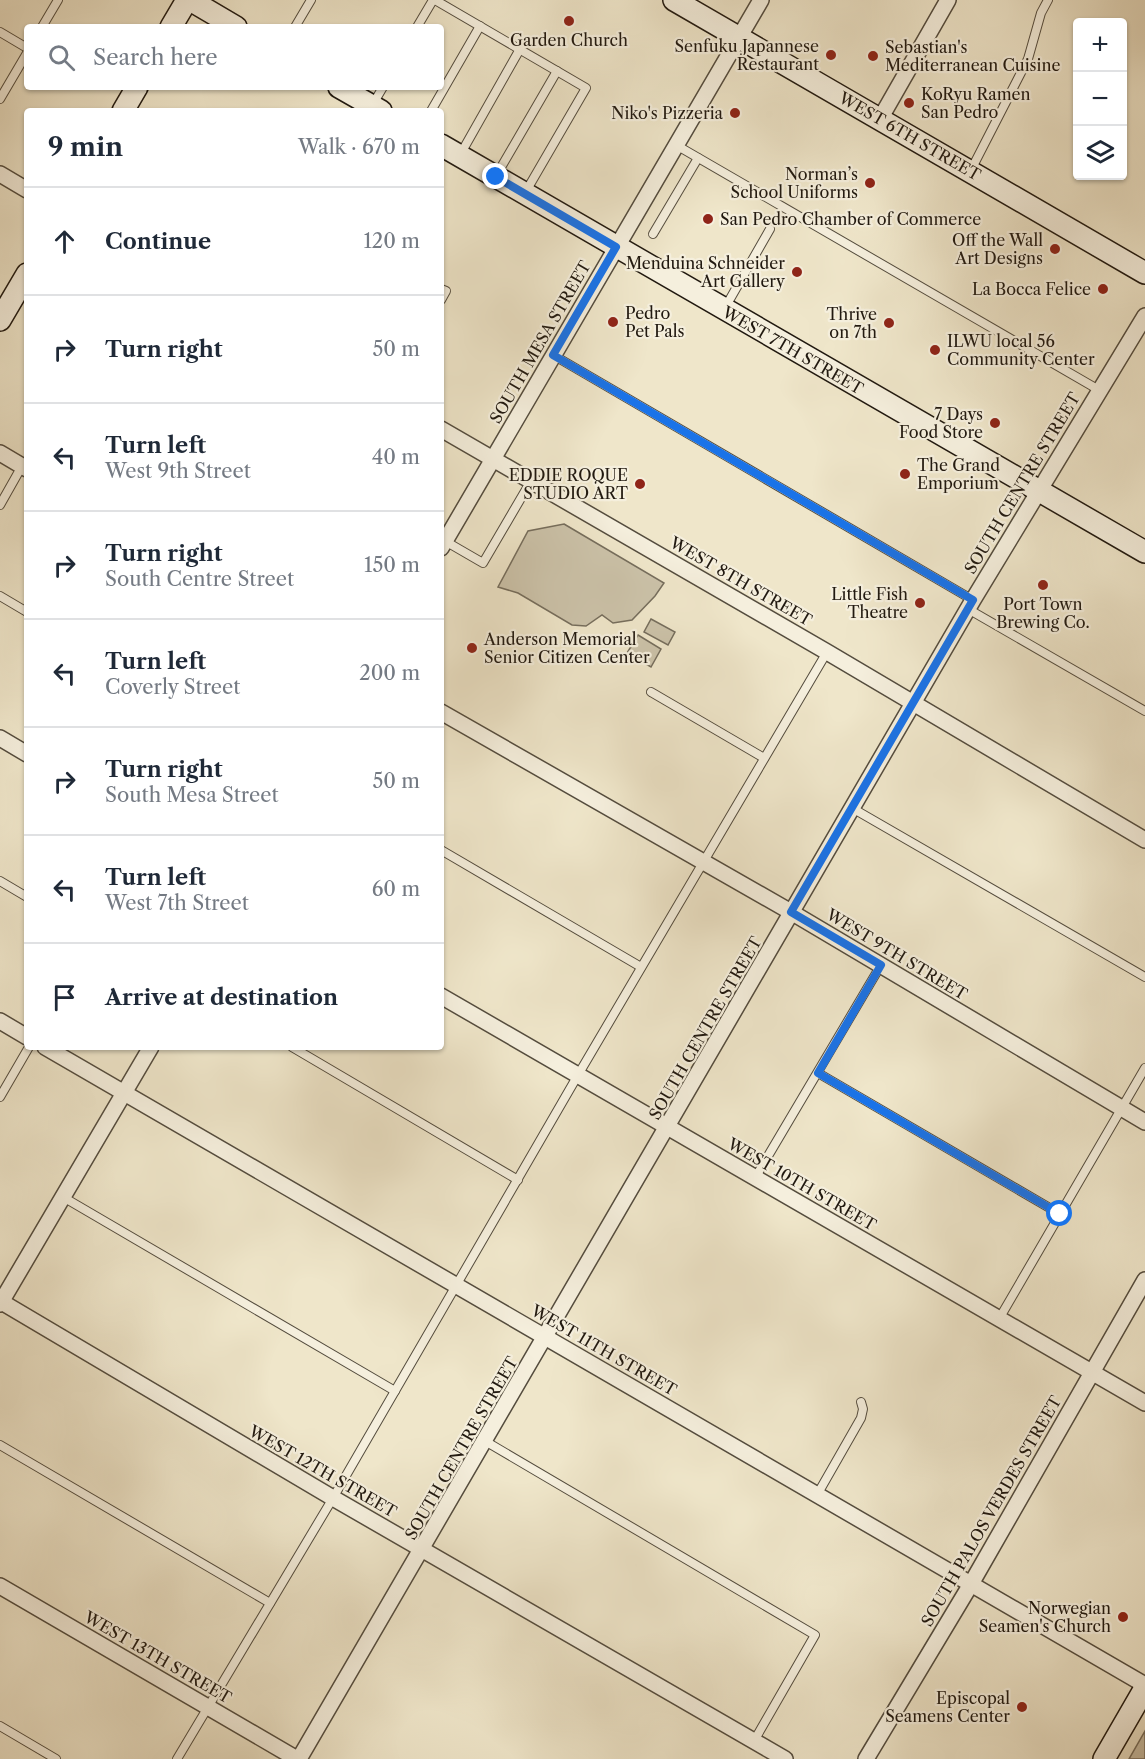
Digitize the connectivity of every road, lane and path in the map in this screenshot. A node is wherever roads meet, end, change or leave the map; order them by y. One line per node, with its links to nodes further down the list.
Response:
1 (58, 0): 9 (lane)
2 (189, 0): 10 (main road); 11 (main road)
3 (311, 0): 12 (lane)
4 (434, 0): 13 (lane); 14 (lane)
5 (674, 0): 16 (main road, WEST 6TH STREET)
6 (761, 0): 16 (street, SOUTH MESA STREET)
7 (948, 0): 30 (street)
8 (1048, 0): 35 (lane)
9 (44, 24)
10 (173, 24)
11 (231, 24)
12 (298, 24)
13 (419, 24)
14 (480, 26): 18 (lane); 21 (lane)
15 (0, 32): 17 (lane)
16 (739, 38): 30 (main road, WEST 6TH STREET); 31 (street, SOUTH MESA STREET)
17 (24, 48)
18 (520, 49): 20 (lane); 33 (lane)
19 (24, 55): 26 (lane)
20 (556, 71): 37 (lane); 39 (lane)
21 (444, 87)
22 (136, 90): 27 (main road)
23 (344, 90): 28 (main road)
24 (382, 90): 28 (lane)
25 (442, 90): 29 (lane)
26 (0, 99)
27 (128, 108)
28 (376, 108)
29 (432, 108)
30 (880, 119): 35 (main road, WEST 6TH STREET)
31 (676, 145): 34 (lane); 42 (street, SOUTH MESA STREET)
32 (444, 148): 33 (main road, WEST 7TH STREET)
33 (459, 156): 37 (main road, WEST 7TH STREET)
34 (698, 158): 41 (lane); 49 (lane)
35 (970, 171): 43 (main road, WEST 6TH STREET)
36 (0, 174): 38 (street)
37 (496, 177): 39 (main road, WEST 7TH STREET)
38 (24, 188)
39 (524, 194): 42 (main road, WEST 7TH STREET)
40 (770, 229): 45 (lane)
41 (654, 234)
42 (616, 247): 45 (main road, WEST 7TH STREET); 48 (street, SOUTH MESA STREET)
43 (1145, 273)
44 (24, 279): 47 (main road)
45 (724, 310): 55 (main road, WEST 7TH STREET)
46 (1145, 316): 49 (street, SOUTH CENTRE STREET)
47 (0, 320)
48 (553, 355): 52 (street, SOUTH MESA STREET); 61 (lane)
49 (1099, 390): 55 (street, SOUTH CENTRE STREET)
50 (444, 431): 52 (street, WEST 8TH STREET)
51 (0, 453): 53 (street)
52 (492, 459): 54 (street, WEST 8TH STREET); 57 (street, SOUTH MESA STREET)
53 (24, 468): 56 (lane)
54 (531, 481): 58 (lane); 63 (street, WEST 8TH STREET)
55 (1040, 490): 59 (main road, WEST 7TH STREET); 61 (street, SOUTH CENTRE STREET)
56 (0, 505)
57 (444, 542)
58 (444, 544)
59 (1145, 552)
60 (0, 596): 62 (lane)
61 (971, 604): 65 (street, SOUTH CENTRE STREET); 66 (lane)
62 (24, 610)
63 (827, 652): 65 (street, WEST 8TH STREET); 70 (lane)
64 (651, 692): 70 (lane)
65 (914, 704): 71 (street, SOUTH CENTRE STREET); 72 (street, WEST 8TH STREET)
66 (1145, 711)
67 (444, 714): 74 (street, WEST 9TH STREET)
68 (0, 738): 69 (street)
69 (24, 752)
70 (764, 758): 74 (lane)
71 (852, 808): 77 (street, SOUTH CENTRE STREET); 80 (lane)
72 (1144, 838)
73 (444, 852): 79 (lane)
74 (703, 862): 77 (street, WEST 9TH STREET); 79 (lane)
75 (0, 881): 76 (lane)
76 (24, 895)
77 (791, 912): 78 (street, WEST 9TH STREET); 95 (street, SOUTH CENTRE STREET)
78 (881, 965): 89 (lane); 93 (street, WEST 9TH STREET)
79 (641, 967): 90 (lane)
80 (1145, 977)
81 (444, 998): 90 (street, WEST 10TH STREET)
82 (0, 1021): 83 (street)
83 (24, 1035)
84 (27, 1050): 92 (lane)
85 (50, 1050): 91 (street, WEST 11TH STREET)
86 (149, 1050): 91 (street)
87 (297, 1050): 97 (lane)
88 (1145, 1068): 93 (lane)
89 (818, 1073): 96 (lane); 99 (lane)
90 (578, 1075): 95 (street, WEST 10TH STREET); 97 (lane)
91 (124, 1094): 98 (street); 101 (street, WEST 11TH STREET)
92 (0, 1097)
93 (1122, 1108): 94 (street, WEST 9TH STREET); 99 (lane)
94 (1145, 1122)
95 (668, 1128): 96 (street, WEST 10TH STREET); 104 (street, SOUTH CENTRE STREET)
96 (755, 1178): 103 (street, WEST 10TH STREET)
97 (518, 1180): 101 (lane)
98 (63, 1197): 102 (street); 106 (lane)
99 (1060, 1214): 103 (lane)
100 (1145, 1280): 105 (street, SOUTH PALOS VERDES STREET)
101 (456, 1286): 104 (street, WEST 11TH STREET); 106 (lane)
102 (1, 1302): 112 (street, WEST 12TH STREET)
103 (999, 1319): 105 (street, WEST 10TH STREET)
104 (546, 1337): 109 (street, SOUTH CENTRE STREET); 111 (street, WEST 11TH STREET)
105 (1091, 1372): 108 (street, WEST 10TH STREET); 114 (street, SOUTH PALOS VERDES STREET)
106 (395, 1391): 112 (lane)
107 (861, 1402): 111 (lane)
108 (1145, 1403)
109 (485, 1441): 113 (street, SOUTH CENTRE STREET); 120 (lane)
110 (0, 1444): 116 (lane)
111 (817, 1495): 114 (street, WEST 11TH STREET)
112 (333, 1498): 113 (street, WEST 12TH STREET); 116 (lane)
113 (422, 1549): 120 (street, WEST 12TH STREET); 123 (street, SOUTH CENTRE STREET)
114 (971, 1584): 117 (street, WEST 11TH STREET); 125 (street, SOUTH PALOS VERDES STREET)
115 (0, 1586): 118 (street, WEST 13TH STREET)
116 (270, 1603): 118 (lane)
117 (1145, 1686): 126 (main road)
118 (208, 1707): 122 (lane); 123 (street, WEST 13TH STREET)
119 (0, 1726): 121 (lane)
120 (754, 1741): 124 (street, WEST 12TH STREET)
121 (56, 1759)
122 (177, 1759)
123 (298, 1759)
124 (785, 1759)
125 (866, 1759)
126 (1104, 1759)

